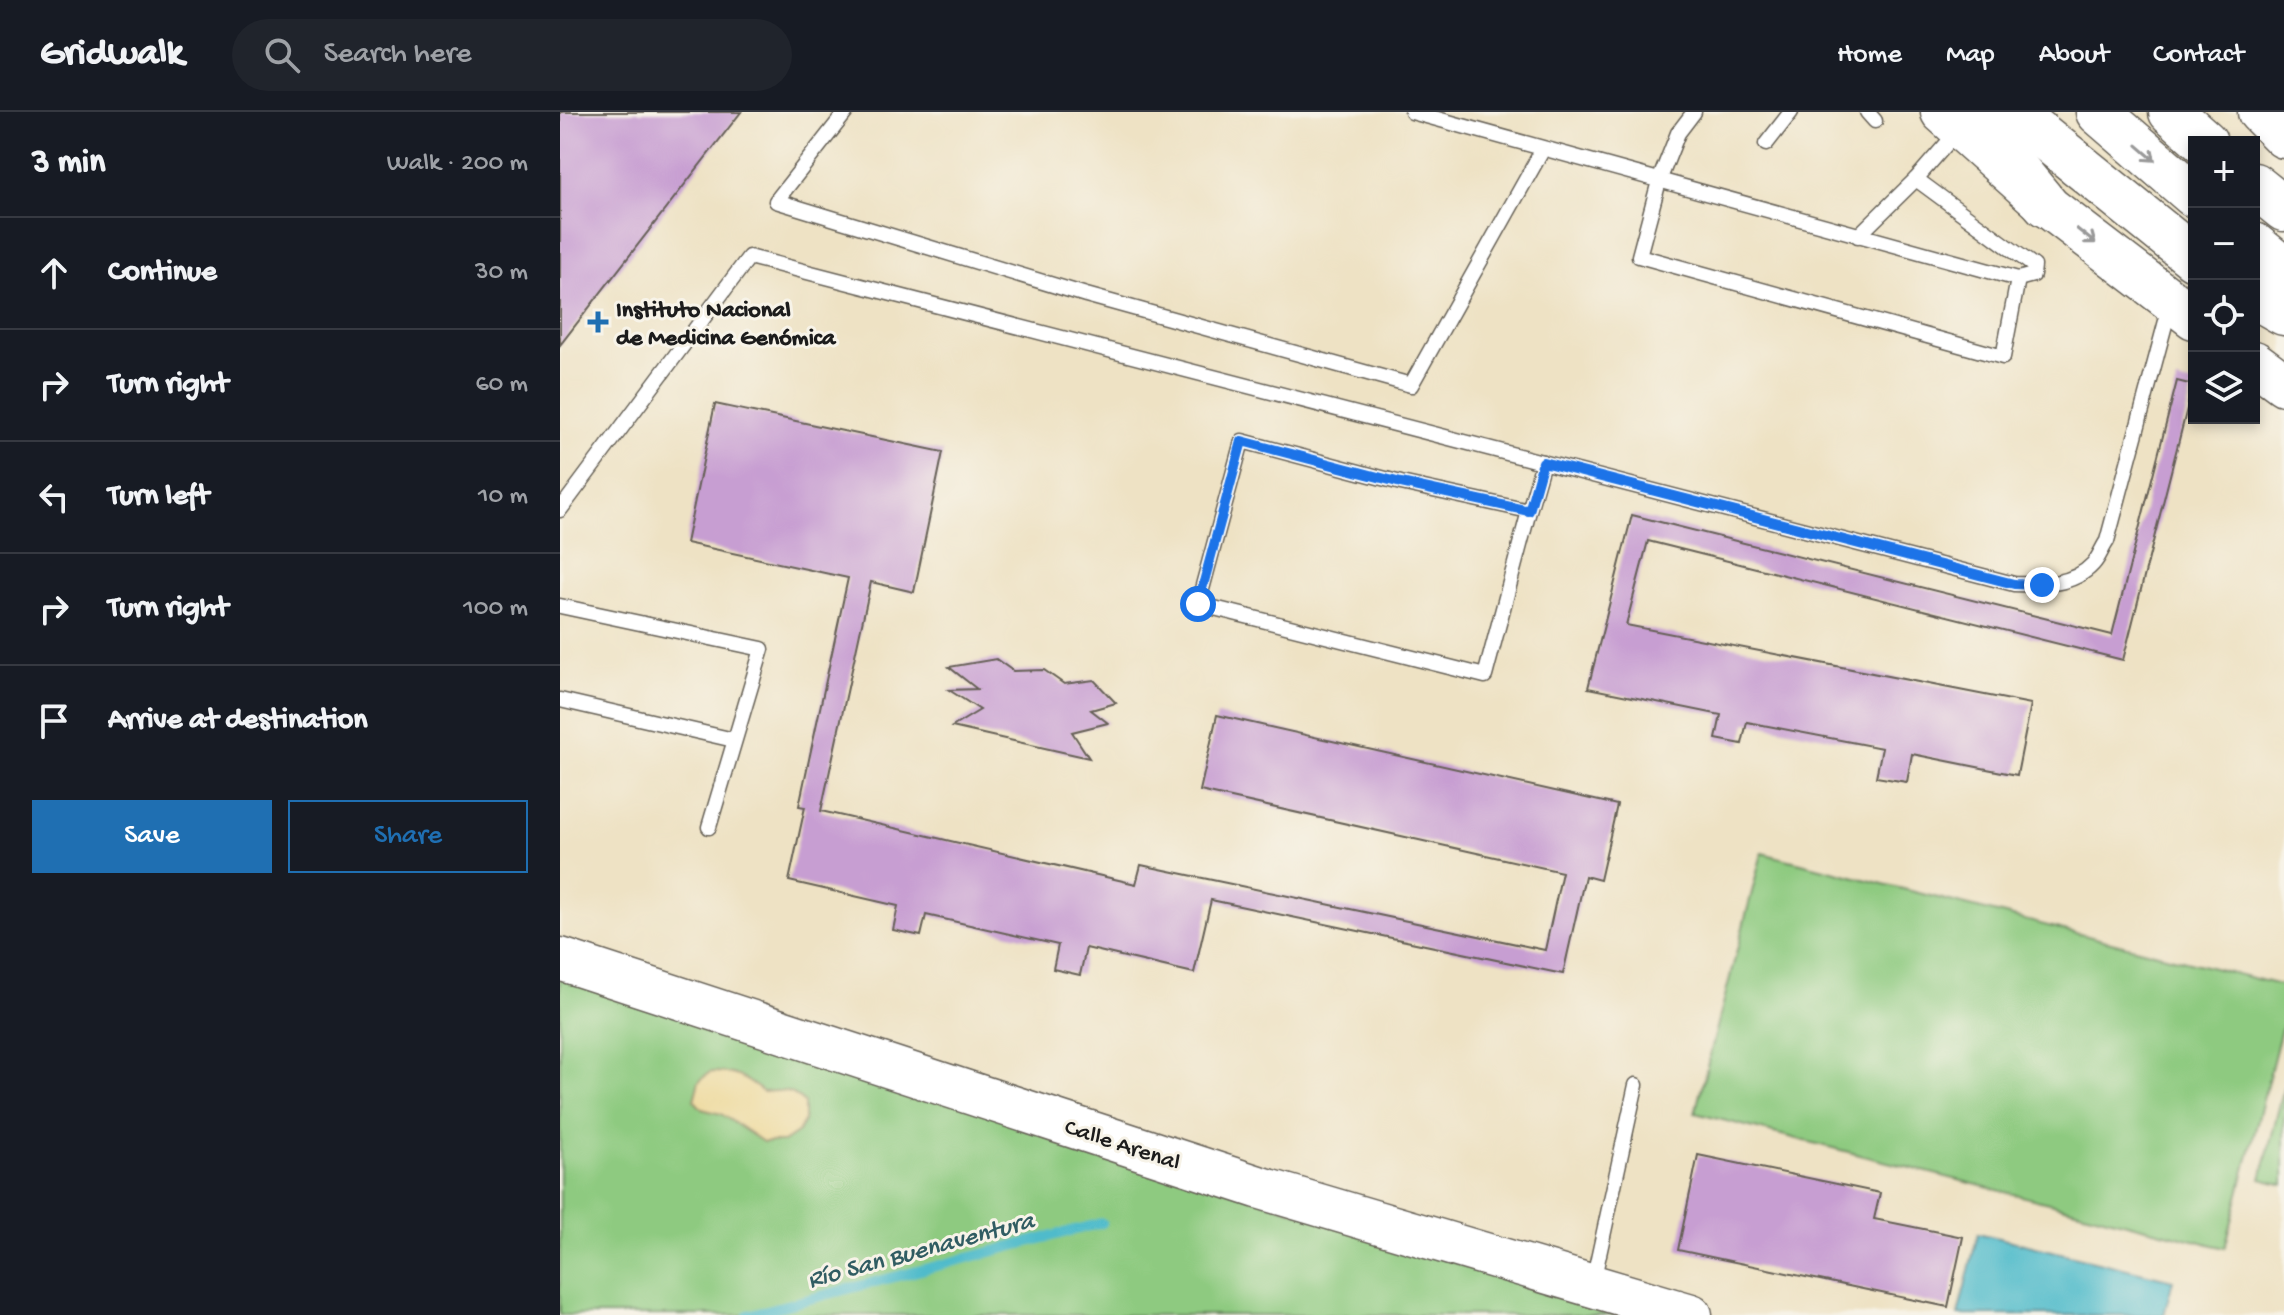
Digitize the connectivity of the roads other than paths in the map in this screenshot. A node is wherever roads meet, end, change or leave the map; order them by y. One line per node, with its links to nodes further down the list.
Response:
1 (846, 112): 12 (lane)
2 (1412, 112): 12 (lane)
3 (1694, 112): 14 (lane)
4 (1791, 112): 11 (lane)
5 (2098, 112): 15 (highway, one-way to 15)
6 (2171, 112): 9 (highway)
7 (2260, 112): 10 (highway)
8 (1971, 116): 13 (lane); 17 (highway); 21 (highway)
9 (2198, 136)
10 (2284, 136)
11 (1766, 144)
12 (1543, 149): 14 (lane)
13 (1916, 179): 19 (lane); 23 (lane)
14 (1659, 181): 19 (lane); 23 (lane)
15 (2188, 190)
16 (2260, 190): 18 (highway)
17 (2046, 205): 25 (street, one-way to 25)
18 (2284, 209)
19 (1858, 236): 23 (lane)
20 (2260, 250): 22 (highway)
21 (2188, 254)
22 (2284, 269)
23 (2018, 279)
24 (2260, 299): 26 (highway)
25 (2182, 310): 29 (lane)
26 (2284, 313)
27 (2260, 366): 28 (street)
28 (2284, 384)
29 (1543, 462): 30 (lane); 31 (lane)
30 (560, 510)
31 (1529, 511): 31 (lane)
32 (560, 606): 34 (lane)
33 (560, 700): 34 (lane)
34 (734, 740): 35 (lane)
35 (709, 827)
36 (560, 959): 38 (street, Calle Arenal)
37 (1636, 1085): 38 (lane)
38 (1592, 1286): 39 (street, Calle Arenal)
39 (1691, 1315)

